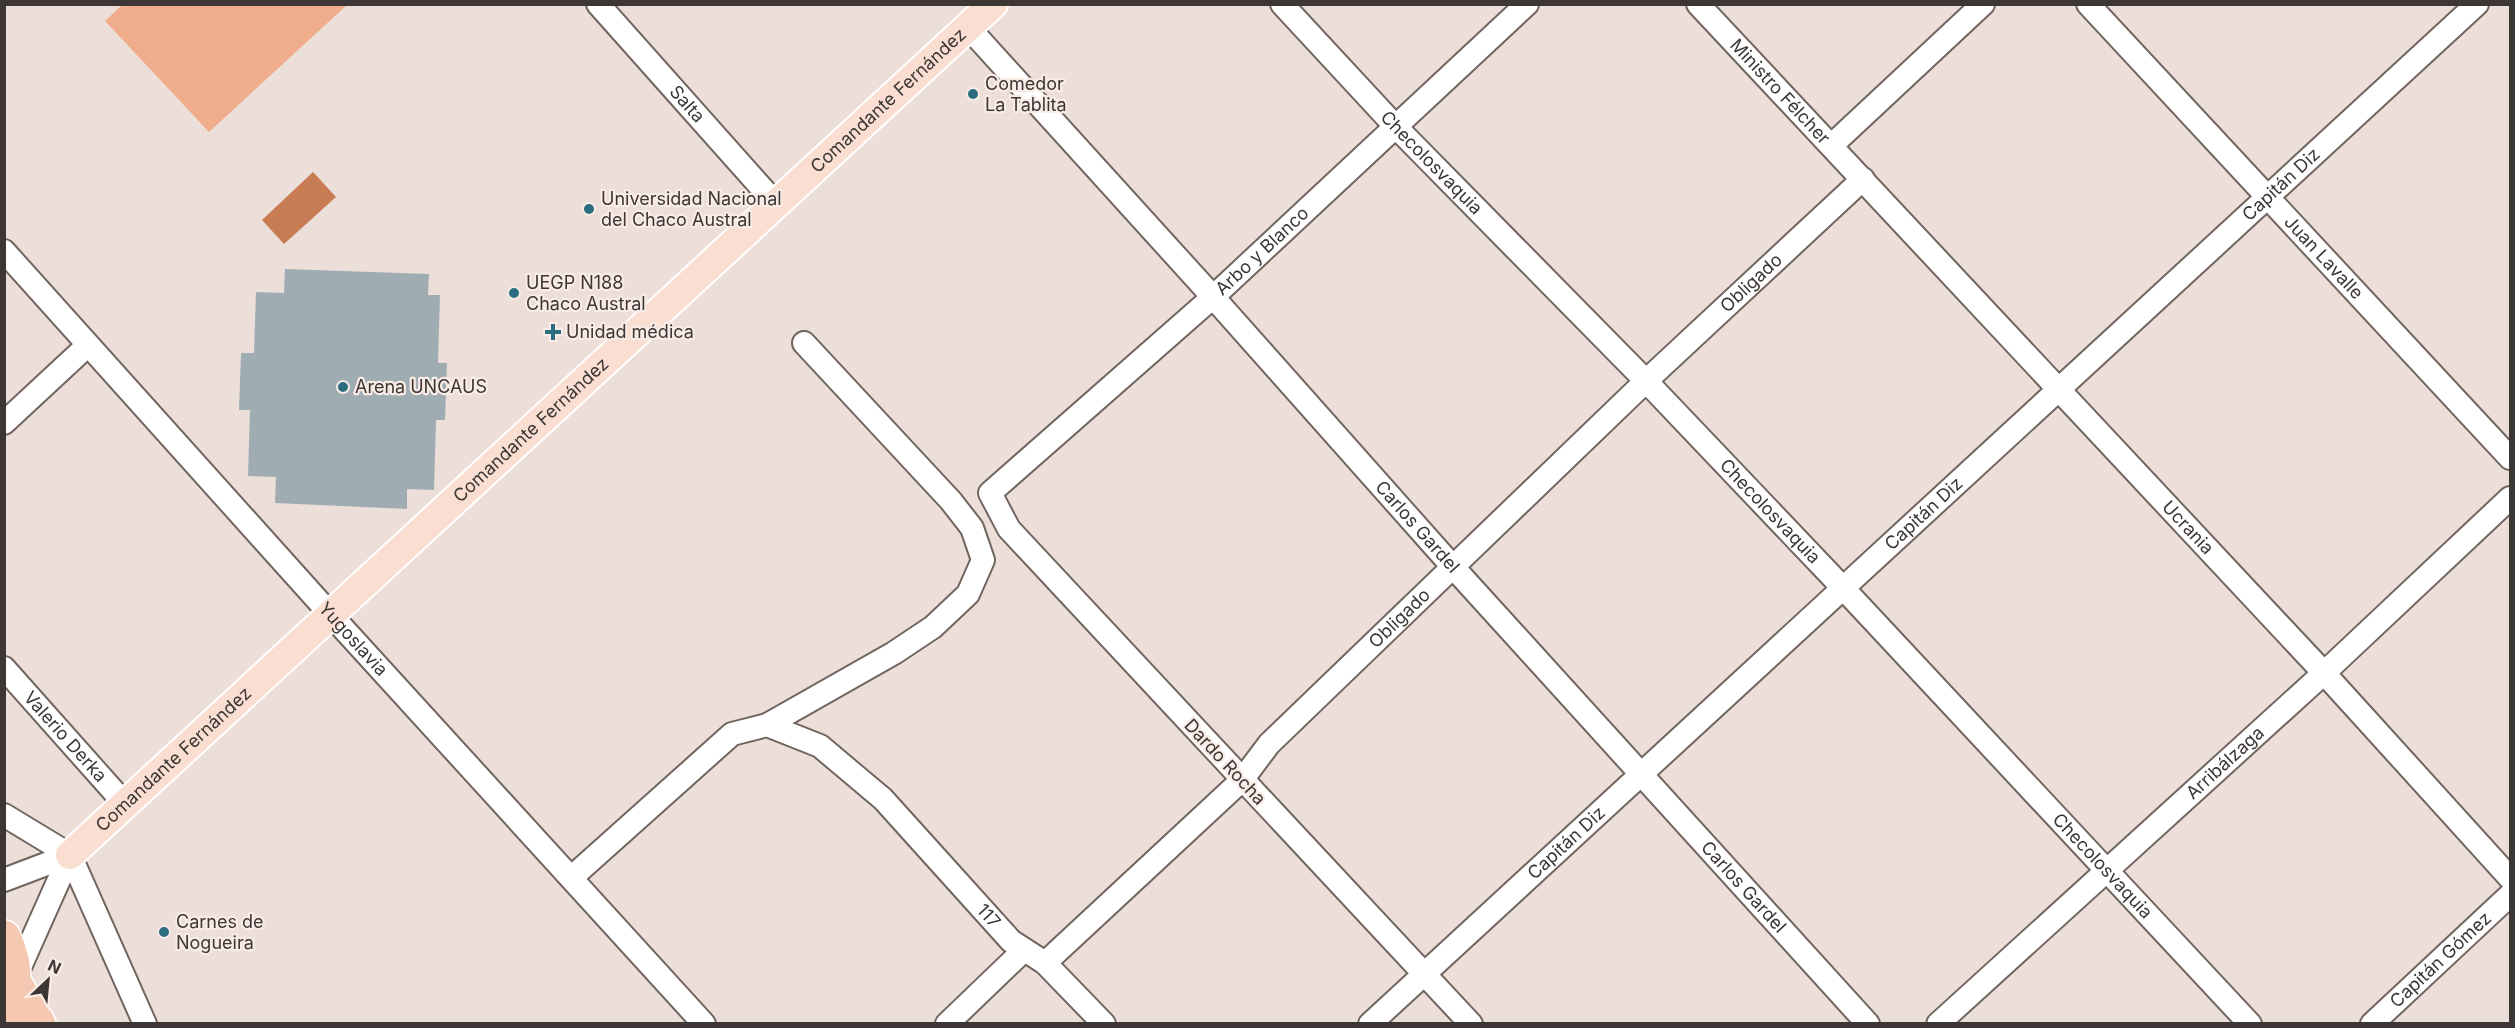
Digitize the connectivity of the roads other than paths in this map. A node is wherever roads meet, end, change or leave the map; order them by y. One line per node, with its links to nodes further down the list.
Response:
1 (597, 4): 14 (street, Salta)
2 (993, 4): 9 (main road, Comandante Fernández)
3 (1282, 4): 10 (street, Checolosvaquia)
4 (1698, 4): 11 (street, Ministro Félcher)
5 (1983, 4): 11 (street)
6 (2088, 4): 13 (street, Juan Lavalle)
7 (2477, 4): 13 (street, Capitán Diz)
8 (1525, 5): 10 (street, Arbo y Blanco)
9 (968, 27): 14 (main road, Comandante Fernández); 16 (street, Carlos Gardel)
10 (1396, 127): 16 (street, Arbo y Blanco); 19 (street, Checolosvaquia)
11 (1832, 145): 12 (street, Ministro Félcher)
12 (1863, 179): 19 (street, Obligado); 20 (street, Ucrania)
13 (2267, 197): 20 (street, Capitán Diz); 22 (street, Juan Lavalle)
14 (776, 204): 27 (main road, Comandante Fernández)
15 (4, 251): 18 (street, Yugoslavia)
16 (1213, 297): 23 (street, Arbo y Blanco); 25 (street, Carlos Gardel)
17 (804, 343): 30 (street)
18 (88, 345): 21 (street); 27 (street, Yugoslavia)
19 (1646, 381): 25 (street, Obligado); 26 (street, Checolosvaquia)
20 (2057, 390): 26 (street, Capitán Diz); 29 (street, Ucrania)
21 (4, 423)
22 (2506, 444)
23 (990, 493): 32 (street, Dardo Rocha)
24 (2511, 498): 29 (street, Arribálzaga)
25 (1453, 567): 31 (street, Carlos Gardel); 32 (street, Obligado)
26 (1843, 588): 31 (street, Capitán Diz); 36 (street, Checolosvaquia)
27 (331, 615): 33 (main road, Comandante Fernández); 37 (street, Yugoslavia)
28 (4, 668): 33 (street, Valerio Derka)
29 (2324, 673): 36 (street, Arribálzaga); 38 (street, Ucrania)
30 (767, 725): 37 (street); 42 (street, 117)
31 (1641, 774): 44 (street, Capitán Diz); 54 (street, Carlos Gardel)
32 (1242, 780): 43 (street, Obligado); 44 (street, Dardo Rocha)
33 (125, 804): 35 (main road, Comandante Fernández)
34 (4, 814): 35 (street)
35 (70, 855): 39 (street, Comandante Fernández); 45 (street, Comandante Fernández); 48 (street)
36 (2108, 871): 55 (street, Arribálzaga); 56 (street, Checolosvaquia)
37 (571, 878): 49 (street, Yugoslavia)
38 (2511, 878)
39 (4, 880)
40 (2511, 895): 57 (street, Capitán Gómez)
41 (4, 937): 45 (highway)
42 (1024, 950): 43 (street, 117); 50 (street)
43 (1045, 963): 51 (street, 117)
44 (1425, 972): 52 (street, Capitán Diz); 53 (street, Dardo Rocha)
45 (15, 979): 46 (highway); 47 (highway)
46 (4, 1017)
47 (39, 1023)
48 (145, 1023)
49 (704, 1023)
50 (947, 1023)
51 (1104, 1023)
52 (1370, 1023)
53 (1471, 1023)
54 (1868, 1023)
55 (1938, 1023)
56 (2250, 1023)
57 (2372, 1023)

